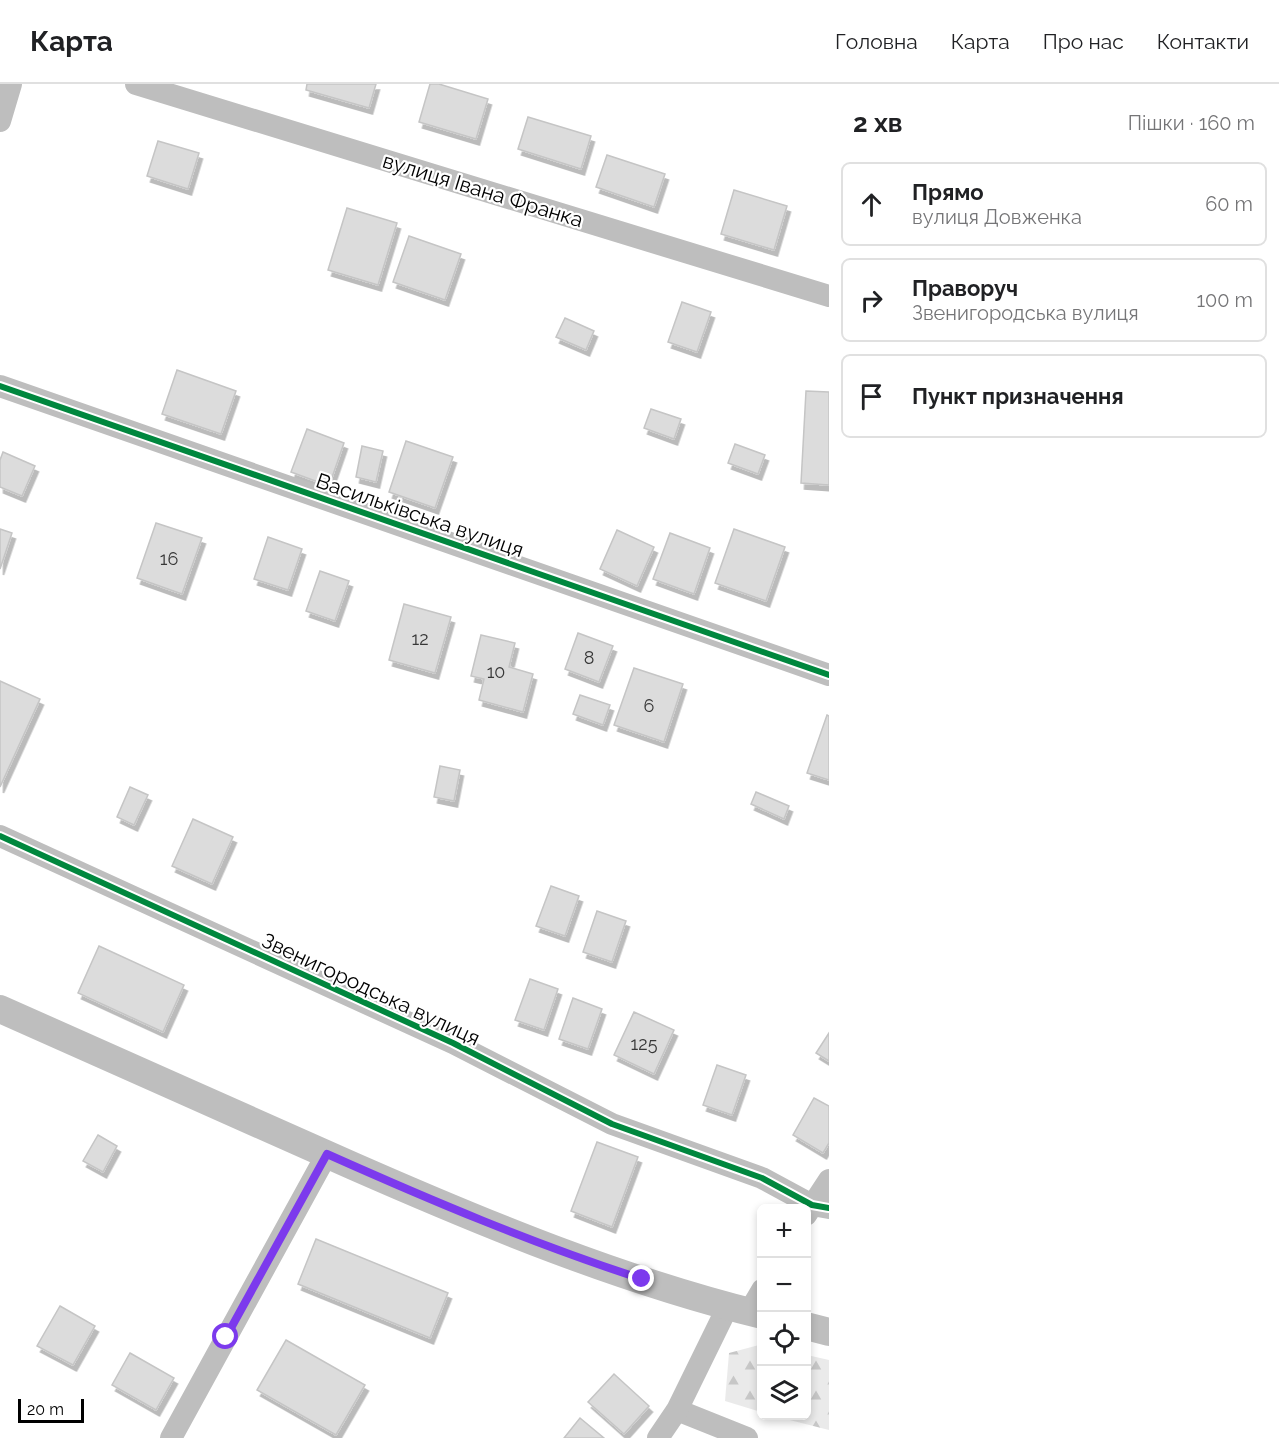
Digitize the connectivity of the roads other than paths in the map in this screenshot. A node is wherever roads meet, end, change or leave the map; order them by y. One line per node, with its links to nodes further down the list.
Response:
1 (11, 84): 3 (street)
2 (136, 84): 4 (street, вулиця Івана Франка)
3 (0, 121)
4 (829, 296)
5 (0, 386): 6 (street, Васильківська вулиця)
6 (829, 675)
7 (0, 836): 11 (street, Звенигородська вулиця)
8 (0, 1009): 9 (street)
9 (327, 1154): 12 (street); 16 (street)
10 (829, 1180): 11 (street)
11 (816, 1209)
12 (750, 1306): 15 (street)
13 (811, 1327): 14 (street)
14 (829, 1332)
15 (677, 1410): 17 (street); 18 (street)
16 (171, 1438)
17 (658, 1438)
18 (747, 1438)

